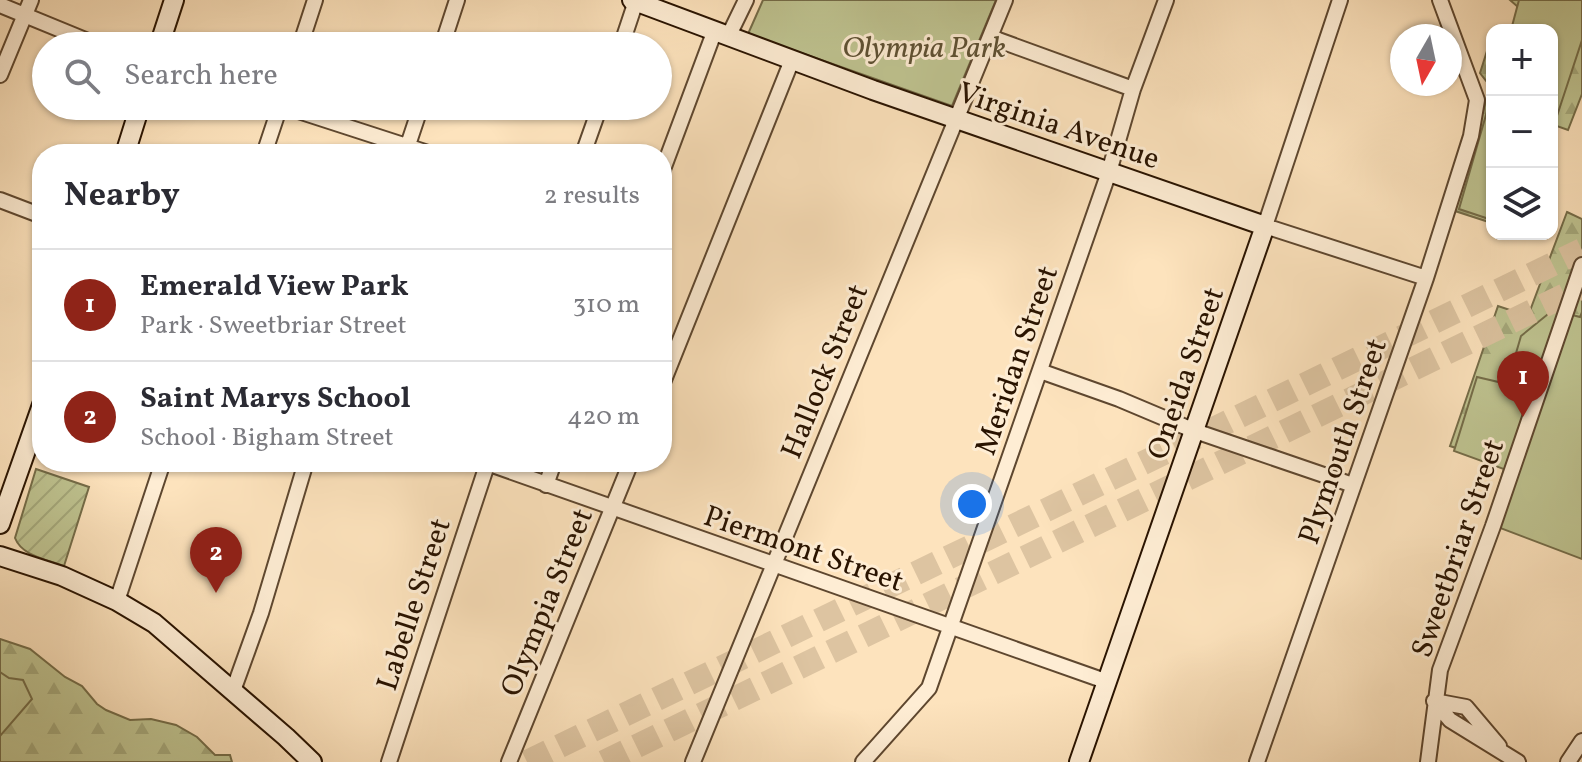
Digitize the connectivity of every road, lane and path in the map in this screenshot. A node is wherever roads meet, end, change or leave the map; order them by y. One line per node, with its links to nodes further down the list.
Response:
1 (31, 0): 12 (street)
2 (174, 0): 14 (street)
3 (315, 0): 15 (street)
4 (457, 0): 16 (street)
5 (746, 0): 18 (street)
6 (1005, 0): 19 (street, Hallock Street)
7 (1166, 0): 22 (street, Meridan Street)
8 (1340, 0): 38 (street, Oneida Street)
9 (1440, 0): 40 (street, Plymouth Street)
10 (634, 1): 17 (street); 18 (street, Virginia Avenue)
11 (0, 5): 12 (street)
12 (25, 15): 13 (street); 21 (street)
13 (66, 32)
14 (164, 32)
15 (305, 32)
16 (447, 32)
17 (625, 32)
18 (722, 32): 20 (street, Virginia Avenue); 34 (street)
19 (990, 37): 22 (street); 23 (street, Hallock Street)
20 (792, 60): 23 (street, Virginia Avenue); 41 (street)
21 (0, 75)
22 (1133, 89): 35 (street, Meridan Street)
23 (956, 119): 35 (street, Virginia Avenue); 56 (street, Hallock Street)
24 (136, 120): 29 (street)
25 (276, 120): 30 (street)
26 (321, 120): 31 (street)
27 (416, 120): 32 (street)
28 (595, 120): 33 (street)
29 (128, 144)
30 (268, 144)
31 (389, 144)
32 (408, 144)
33 (587, 144)
34 (672, 149)
35 (1109, 172): 38 (street, Virginia Avenue); 42 (street, Meridan Street)
36 (0, 200): 37 (street)
37 (32, 212)
38 (1265, 226): 40 (street, Virginia Avenue); 43 (street, Oneida Street)
39 (1582, 265): 61 (street, Sweetbriar Street)
40 (1426, 278): 52 (street, Plymouth Street)
41 (672, 360)
42 (1040, 371): 43 (street); 58 (street, Meridan Street)
43 (1195, 431): 52 (street); 59 (street, Oneida Street)
44 (32, 433): 54 (street)
45 (160, 472): 57 (street)
46 (303, 472): 60 (street)
47 (483, 472): 65 (street, Labelle Street)
48 (512, 472): 51 (street, Piermont Street)
49 (551, 472): 51 (street)
50 (627, 472): 53 (street, Olympia Street)
51 (546, 485): 53 (street, Piermont Street)
52 (1353, 485): 70 (street, Plymouth Street)
53 (613, 509): 56 (street, Piermont Street); 66 (street, Olympia Street)
54 (0, 524)
55 (4, 562): 57 (street)
56 (774, 563): 58 (street, Piermont Street); 67 (street, Hallock Street)
57 (117, 601): 60 (street)
58 (949, 627): 59 (street, Piermont Street); 68 (street, Meridan Street)
59 (1108, 682): 69 (street, Oneida Street)
60 (233, 691): 64 (street)
61 (1434, 701): 63 (street); 71 (street, Sweetbriar Street)
62 (1582, 741): 72 (street)
63 (1512, 759)
64 (312, 762)
65 (389, 762)
66 (509, 762)
67 (693, 762)
68 (863, 762)
69 (1079, 762)
70 (1257, 762)
71 (1428, 762)
72 (1568, 762)

